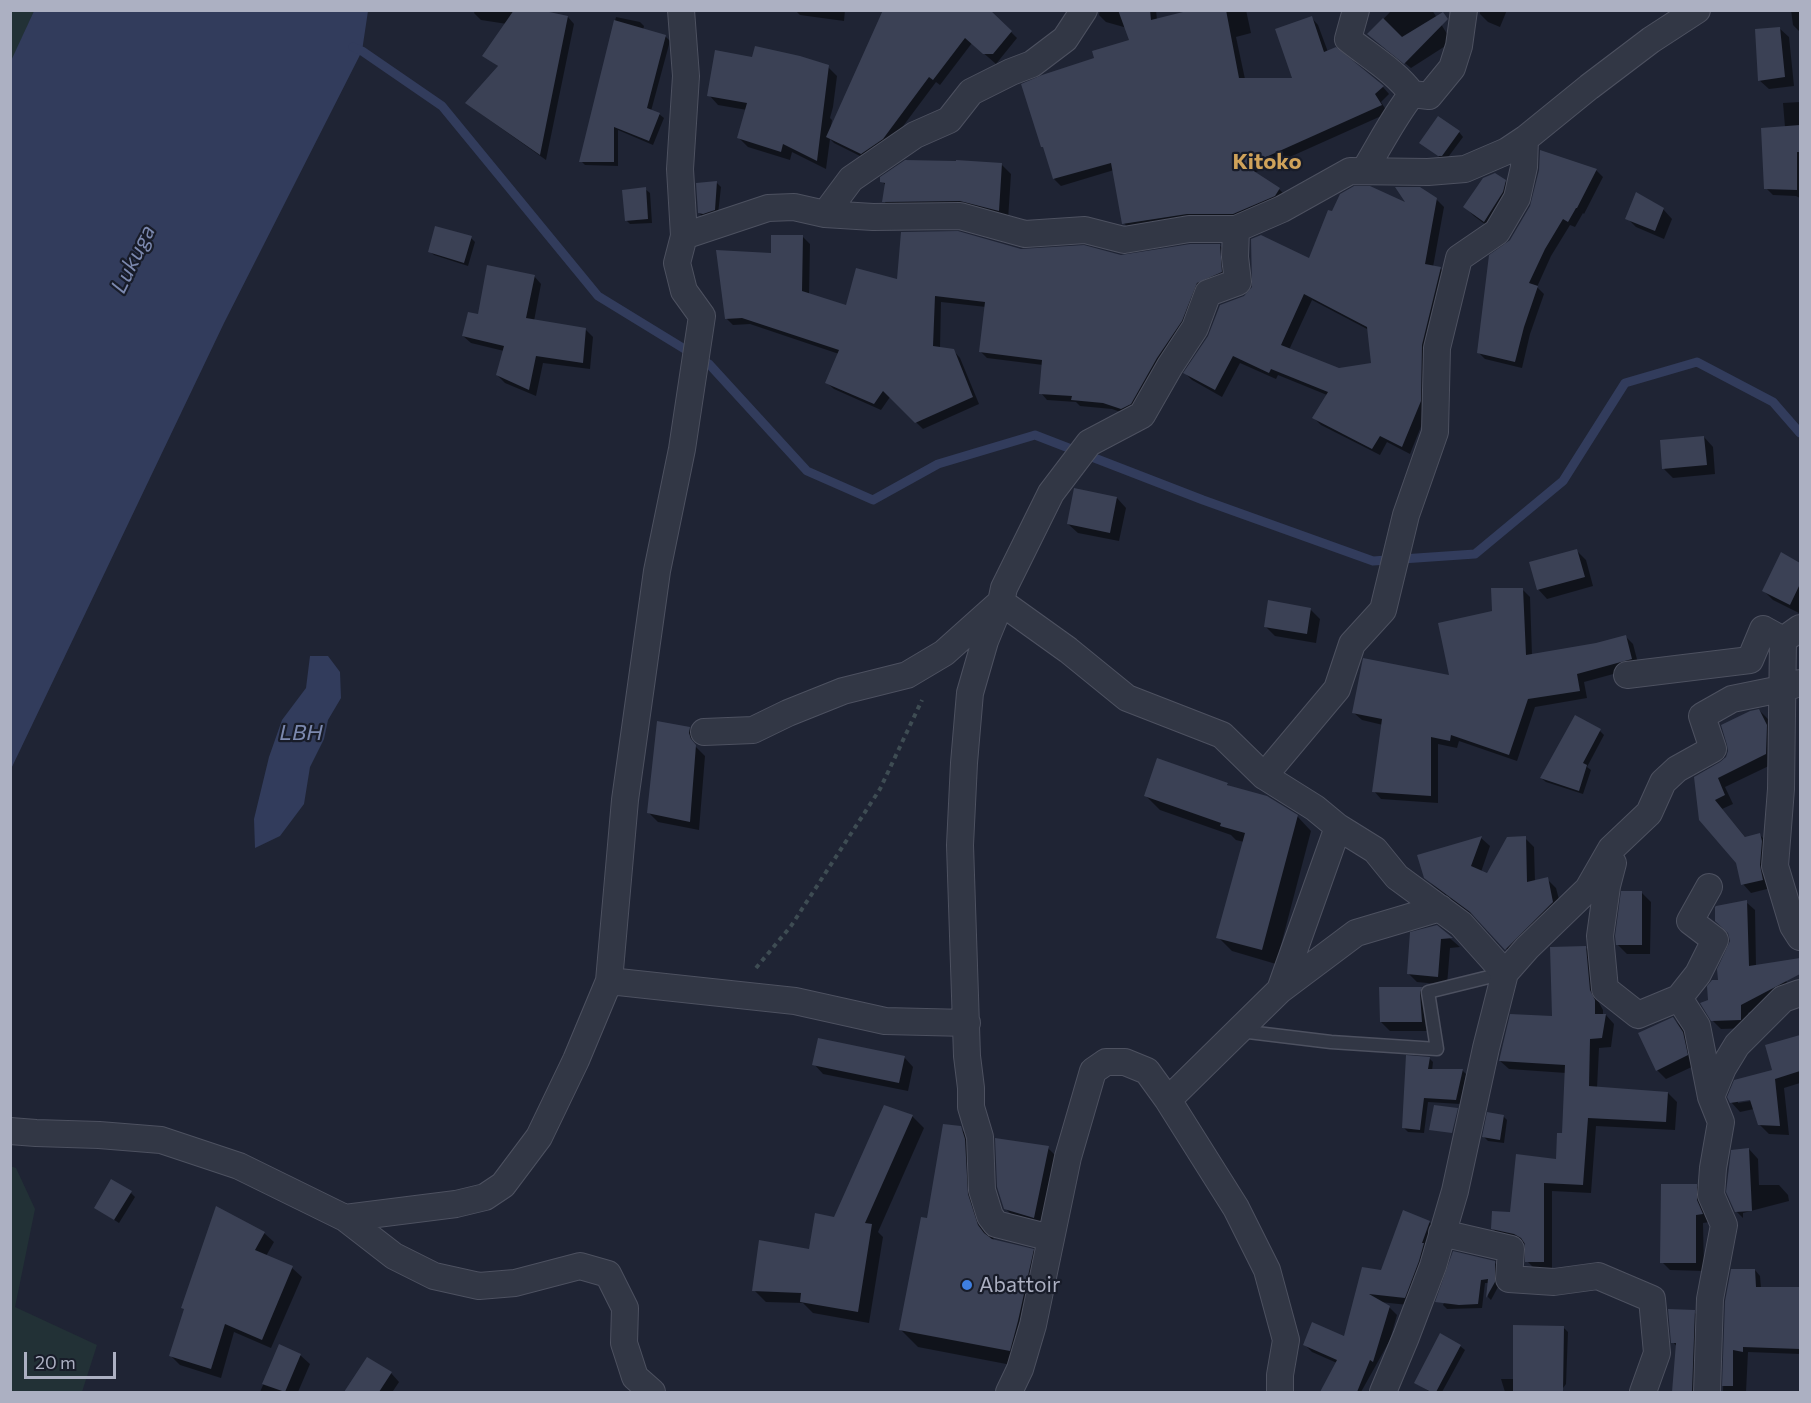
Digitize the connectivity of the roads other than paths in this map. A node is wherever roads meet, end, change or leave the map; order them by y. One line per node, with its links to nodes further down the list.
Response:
1 (681, 10): 11 (street)
2 (1084, 10): 9 (street)
3 (1356, 10): 6 (street)
4 (1464, 10): 6 (street)
5 (1696, 10): 7 (street)
6 (1412, 94): 8 (street)
7 (1525, 139): 8 (street); 17 (street)
8 (1364, 171): 10 (street)
9 (825, 214): 10 (street); 11 (street)
10 (1236, 229): 12 (street)
11 (684, 236): 24 (street)
12 (1001, 602): 16 (street); 17 (street); 28 (street)
13 (1792, 634): 14 (street); 15 (street)
14 (1627, 675)
15 (1791, 686): 19 (street); 22 (street)
16 (704, 732)
17 (1264, 776): 18 (street)
18 (1338, 827): 21 (street); 25 (street)
19 (1619, 840): 23 (street); 27 (street)
20 (1709, 887): 27 (street)
21 (1440, 908): 23 (street); 25 (street)
22 (1800, 937)
23 (1505, 973): 29 (lane); 34 (street)
24 (609, 981): 28 (street); 33 (street)
25 (1280, 990): 29 (street)
26 (1800, 993): 30 (street)
27 (1679, 998): 30 (street)
28 (967, 1023): 35 (street)
29 (1238, 1031): 31 (street)
30 (1711, 1097): 41 (street)
31 (1168, 1100): 35 (street); 38 (street)
32 (10, 1131): 33 (street)
33 (345, 1218): 36 (street)
34 (1442, 1233): 39 (street); 40 (street)
35 (1050, 1238): 37 (street)
36 (652, 1392)
37 (1009, 1392)
38 (1281, 1392)
39 (1383, 1392)
40 (1643, 1392)
41 (1707, 1392)

